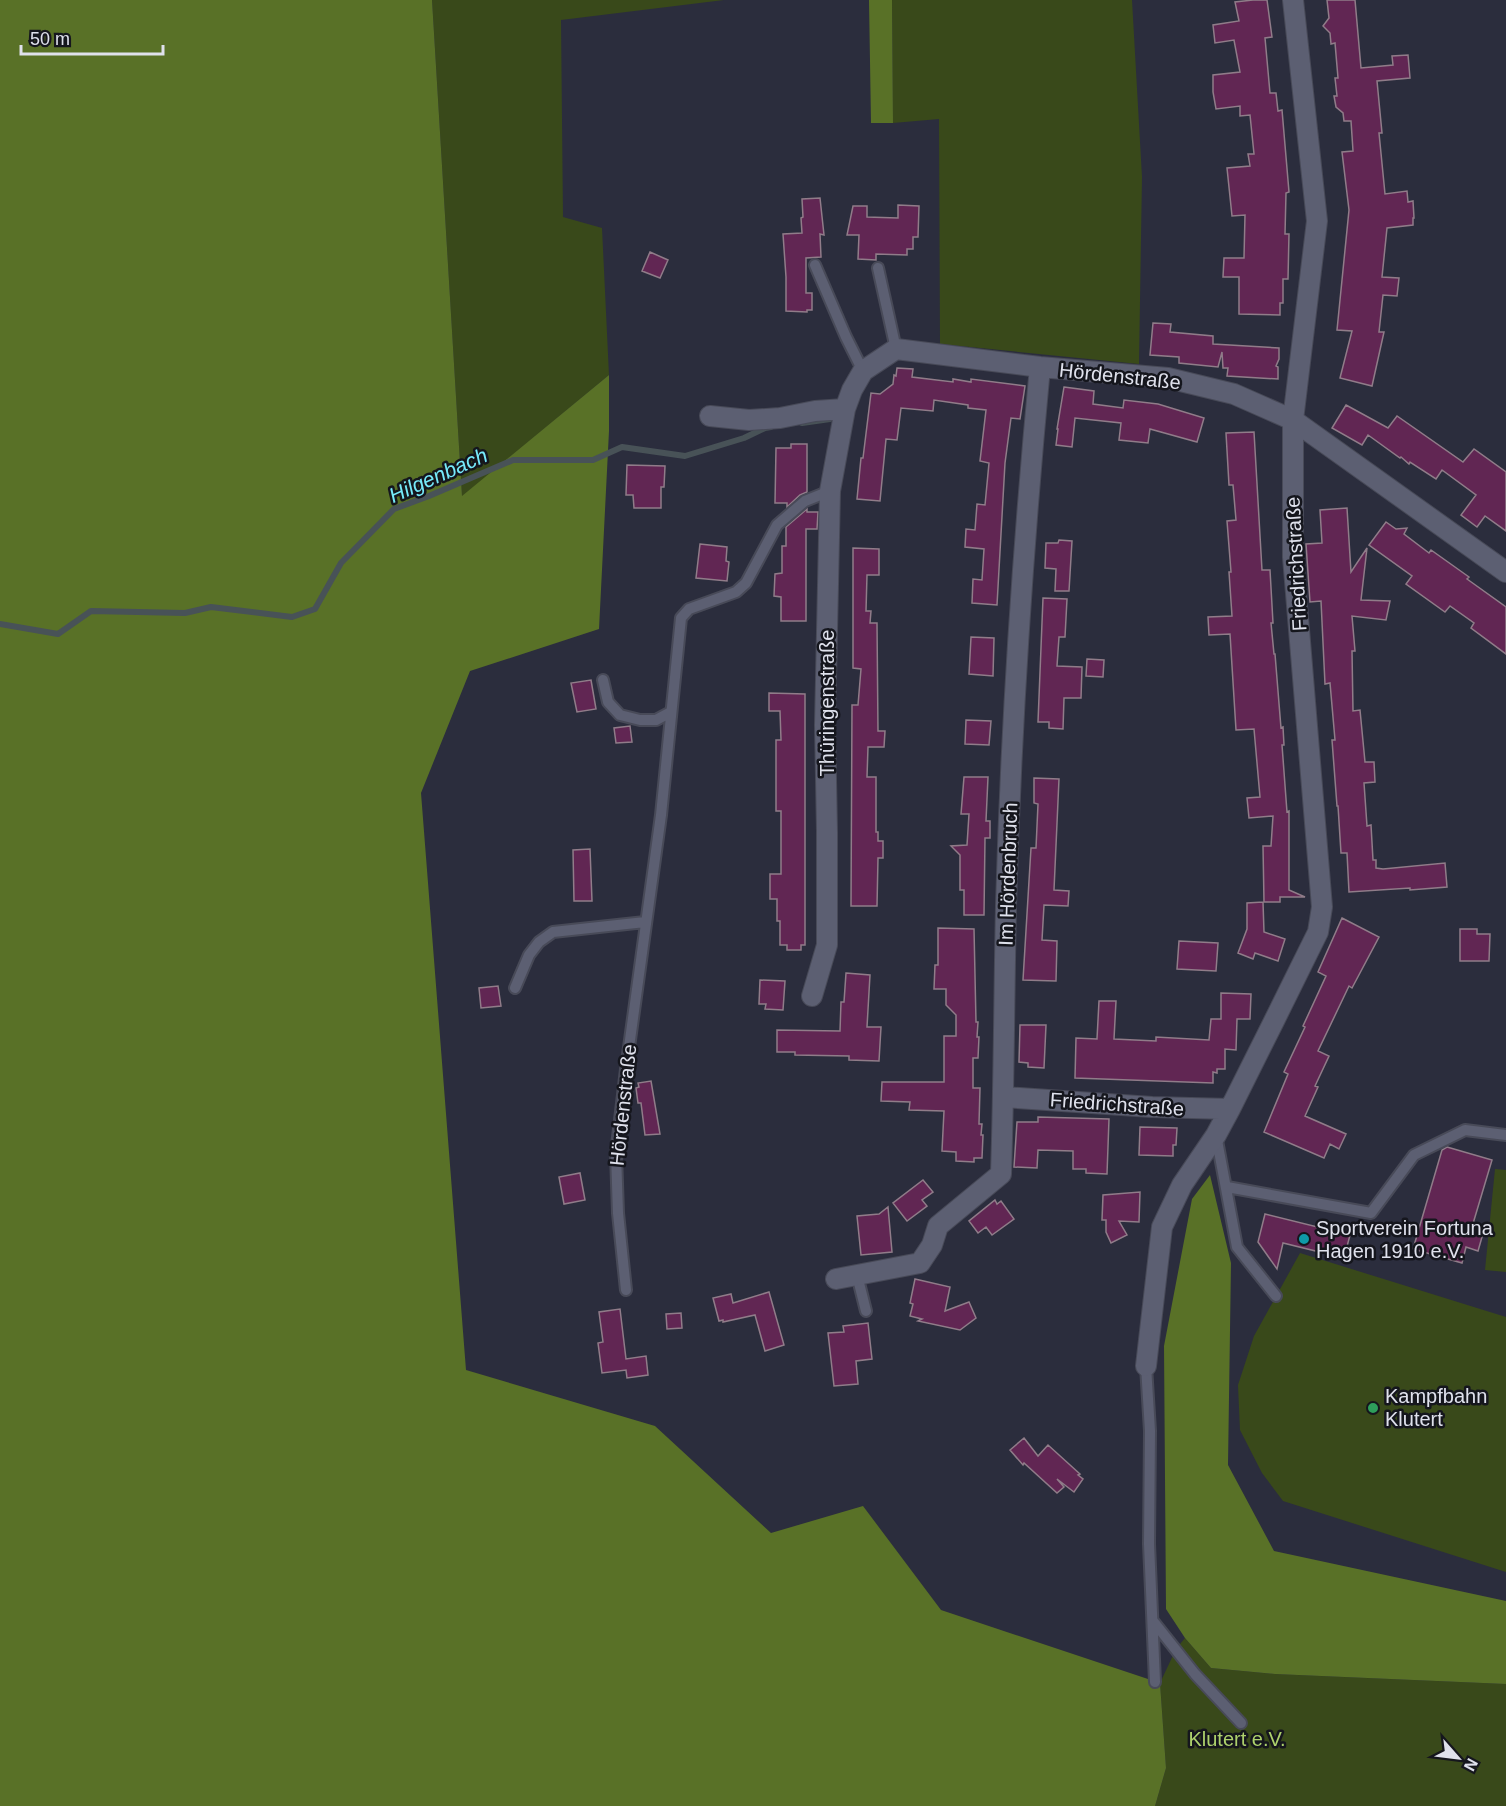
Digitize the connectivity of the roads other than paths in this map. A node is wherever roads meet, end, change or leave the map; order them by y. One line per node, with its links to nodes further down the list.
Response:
1 (1293, 0): 9 (street, Friedrichstraße)
2 (815, 265): 6 (lane)
3 (878, 268): 4 (lane)
4 (896, 349): 5 (street, Hördenstraße); 6 (street)
5 (1040, 367): 9 (street, Hördenstraße); 17 (street, Im Hördenbruch)
6 (863, 371): 7 (street)
7 (845, 409): 8 (street); 10 (street, Thüringenstraße)
8 (710, 416)
9 (1293, 420): 11 (street, Hördenstraße); 18 (street, Friedrichstraße)
10 (830, 491): 13 (lane, Hördenstraße); 16 (street, Thüringenstraße)
11 (1506, 572)
12 (603, 680): 13 (lane)
13 (671, 712): 14 (lane, Hördenstraße)
14 (645, 922): 15 (lane); 24 (lane, Hördenstraße)
15 (515, 988)
16 (812, 996)
17 (1003, 1097): 18 (street, Friedrichstraße); 22 (street, Im Hördenbruch)
18 (1230, 1109): 19 (street, Friedrichstraße)
19 (1216, 1135): 21 (lane); 27 (street, Friedrichstraße)
20 (1506, 1135): 21 (lane)
21 (1227, 1187): 25 (lane)
22 (857, 1275): 23 (street, Im Hördenbruch); 26 (lane)
23 (836, 1279)
24 (626, 1290)
25 (1276, 1296)
26 (866, 1311)
27 (1146, 1366): 28 (lane)
28 (1153, 1621): 29 (lane); 30 (lane)
29 (1155, 1682)
30 (1241, 1723)

